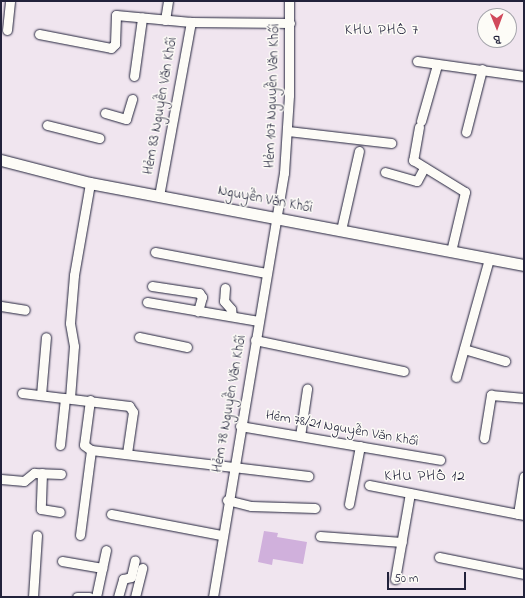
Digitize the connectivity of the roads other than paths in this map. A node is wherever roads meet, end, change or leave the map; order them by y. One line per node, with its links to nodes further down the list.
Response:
1 (10, 1): 8 (street)
2 (168, 1): 5 (street)
3 (289, 1): 7 (street, Hẻm 107 Nguyễn Văn Khối)
4 (142, 18): 5 (street); 9 (street); 13 (street)
5 (165, 20): 6 (street)
6 (191, 22): 7 (street); 27 (street, Hẻm 83 Nguyễn Văn Khối)
7 (290, 23): 18 (street, Hẻm 107 Nguyễn Văn Khối)
8 (8, 30)
9 (39, 34)
10 (417, 61): 11 (street)
11 (437, 65): 12 (street); 24 (street)
12 (482, 69): 14 (street); 19 (street)
13 (134, 76)
14 (524, 76)
15 (132, 99): 16 (street)
16 (105, 113)
17 (47, 125): 20 (street)
18 (288, 131): 21 (street); 28 (street, Hẻm 107 Nguyễn Văn Khối)
19 (466, 132)
20 (99, 138)
21 (391, 142)
22 (359, 151): 29 (street)
23 (1, 160): 26 (street, Nguyễn Văn Khối)
24 (424, 168): 25 (street); 30 (street)
25 (385, 172)
26 (90, 183): 27 (street, Nguyễn Văn Khối); 54 (street)
27 (159, 196): 28 (street, Nguyễn Văn Khối)
28 (276, 216): 29 (street, Nguyễn Văn Khối); 34 (street, Hẻm 78 Nguyễn Văn Khối)
29 (341, 230): 30 (street, Nguyễn Văn Khối)
30 (451, 251): 32 (street, Nguyễn Văn Khối)
31 (155, 252): 34 (street)
32 (489, 259): 33 (street, Nguyễn Văn Khối); 47 (street)
33 (524, 265)
34 (266, 273): 42 (street, Hẻm 78 Nguyễn Văn Khối)
35 (152, 286): 40 (street)
36 (225, 288): 41 (street)
37 (147, 302): 40 (street)
38 (1, 306): 39 (street)
39 (25, 310)
40 (198, 311): 41 (street)
41 (232, 316): 42 (street)
42 (258, 321): 45 (street, Hẻm 78 Nguyễn Văn Khối)
43 (46, 337): 53 (street)
44 (139, 337): 46 (street)
45 (255, 340): 49 (street); 57 (street, Hẻm 78 Nguyễn Văn Khối)
46 (187, 348)
47 (464, 349): 48 (street); 50 (street)
48 (505, 361)
49 (404, 371)
50 (456, 376)
51 (307, 390): 58 (street)
52 (22, 393): 53 (street)
53 (41, 395): 54 (street)
54 (68, 398): 56 (street); 60 (street)
55 (524, 398): 59 (street)
56 (90, 400): 62 (street); 63 (street)
57 (240, 426): 58 (street, Hẻm 78/21 Nguyễn Văn Khối); 65 (street, Hẻm 78 Nguyễn Văn Khối)
58 (300, 436): 61 (street, Hẻm 78/21 Nguyễn Văn Khối)
59 (484, 438)
60 (60, 445)
61 (360, 446): 64 (street, Hẻm 78/21 Nguyễn Văn Khối); 74 (street)
62 (91, 450): 63 (street); 80 (street)
63 (127, 453): 65 (street)
64 (440, 460)
65 (233, 469): 68 (street); 73 (street, Hẻm 78 Nguyễn Văn Khối)
66 (42, 473): 67 (street); 70 (street); 76 (street)
67 (61, 474)
68 (308, 476)
69 (524, 476): 78 (street)
70 (1, 479)
71 (369, 485): 72 (street)
72 (410, 493): 78 (street); 83 (street)
73 (227, 500): 75 (street); 81 (street, Hẻm 78 Nguyễn Văn Khối)
74 (349, 504)
75 (315, 508)
76 (60, 512)
77 (111, 514): 81 (street)
78 (521, 514)
79 (37, 535): 92 (street)
80 (80, 535)
81 (222, 535): 98 (street, Hẻm 78 Nguyễn Văn Khối)
82 (320, 536): 83 (street)
83 (402, 542): 91 (street)
84 (106, 550): 88 (street)
85 (439, 557): 90 (street)
86 (134, 560): 96 (street)
87 (62, 561): 88 (street)
88 (102, 568): 95 (street)
89 (142, 568): 97 (street)
90 (524, 574)
91 (395, 580)
92 (33, 597)
93 (77, 597): 94 (street)
94 (90, 597)
95 (96, 597)
96 (118, 597)
97 (135, 597)
98 (213, 597)

